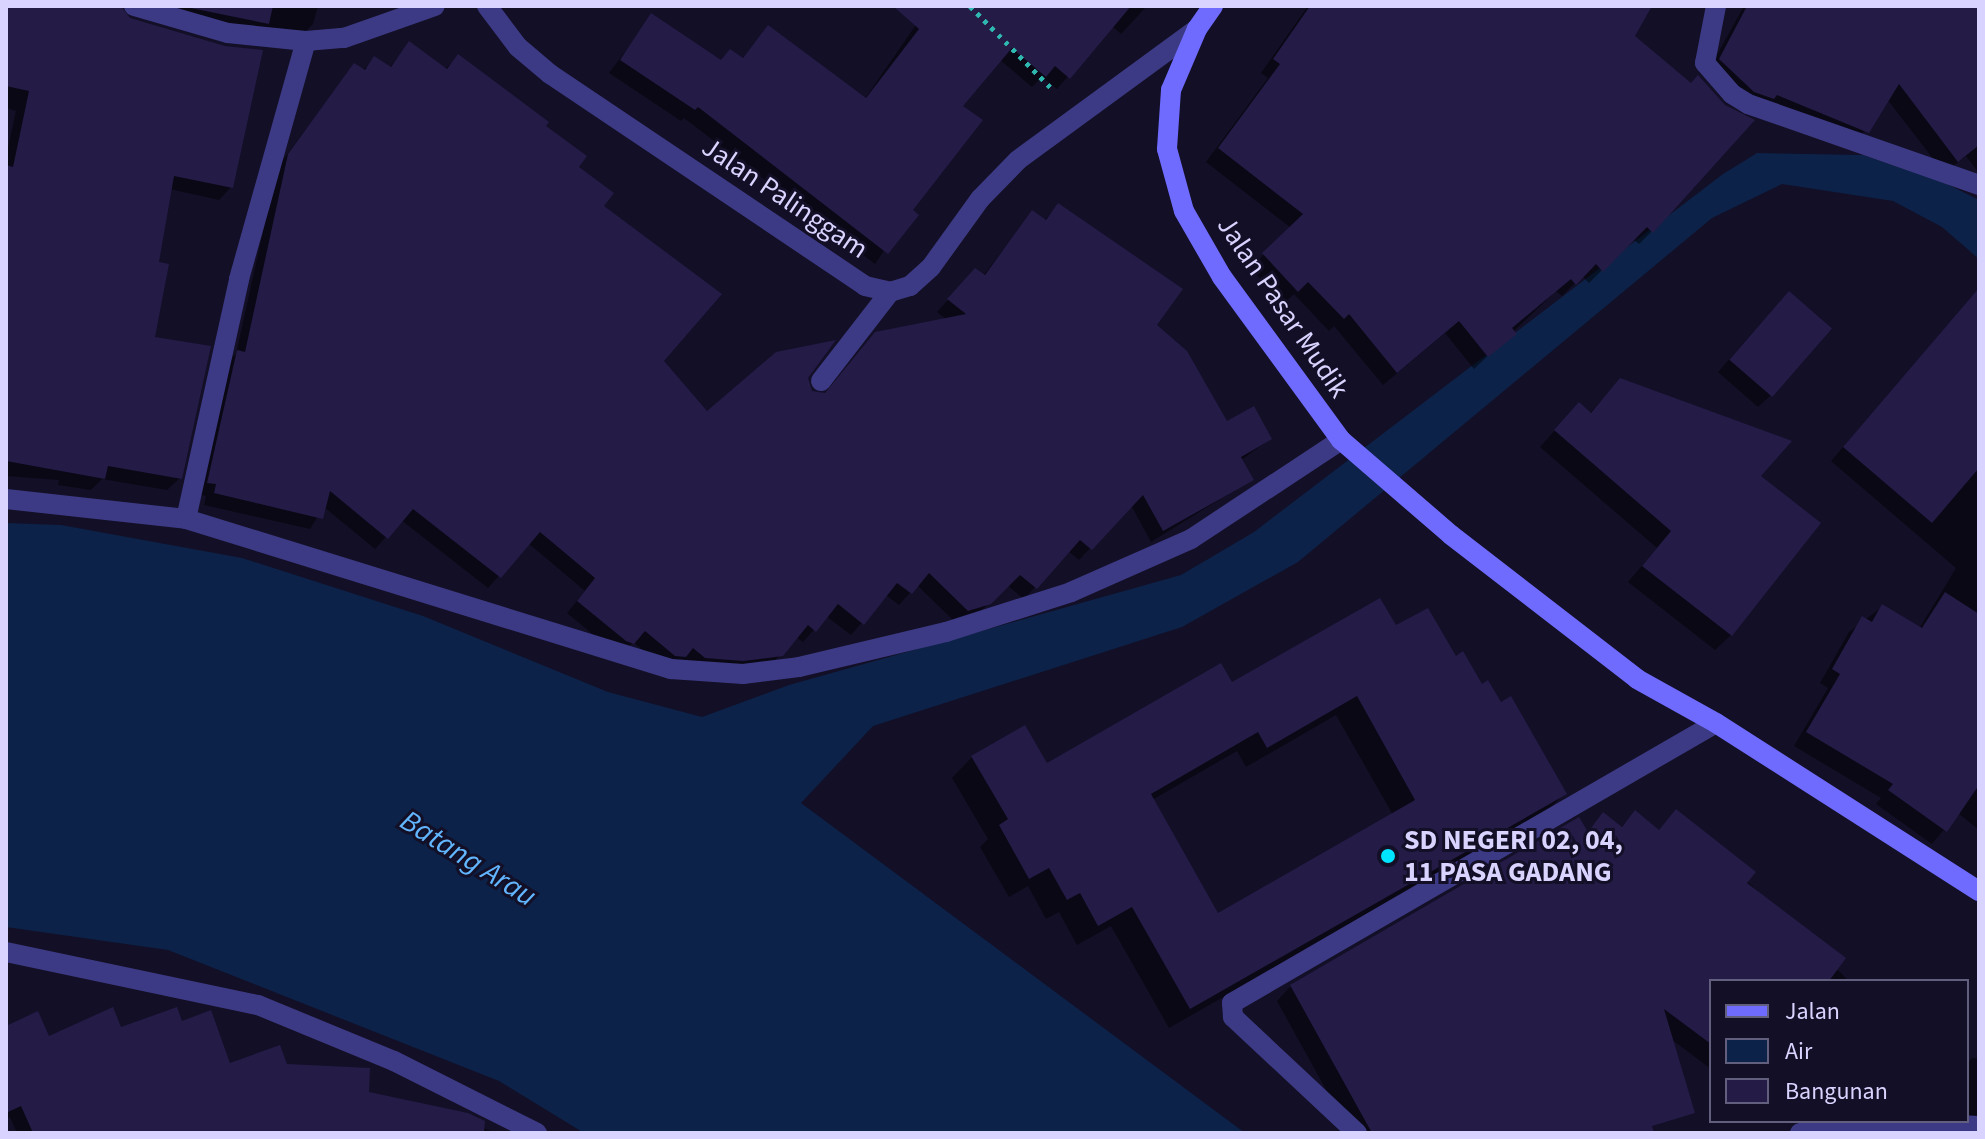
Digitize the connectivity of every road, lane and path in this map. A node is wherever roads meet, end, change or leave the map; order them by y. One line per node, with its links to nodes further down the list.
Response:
1 (134, 6): 8 (street)
2 (435, 6): 8 (street)
3 (487, 6): 11 (street, Jalan Palinggam)
4 (970, 6): 9 (path)
5 (1213, 6): 7 (main road, Jalan Pasar Mudik)
6 (1716, 6): 10 (street)
7 (1197, 29): 9 (street); 13 (main road, Jalan Pasar Mudik)
8 (306, 41): 15 (street)
9 (1079, 113): 11 (street)
10 (1979, 185)
11 (890, 292): 12 (street)
12 (821, 381)
13 (1347, 447): 15 (street); 16 (main road, Jalan Pasar Mudik)
14 (6, 499): 15 (street)
15 (186, 519)
16 (1716, 723): 17 (main road, Jalan Pasar Mudik); 23 (street)
17 (1979, 891)
18 (6, 952): 22 (street)
19 (1890, 1123): 24 (street)
20 (1919, 1123): 21 (street)
21 (1979, 1126)
22 (537, 1133)
23 (1357, 1133)
24 (1800, 1133)

